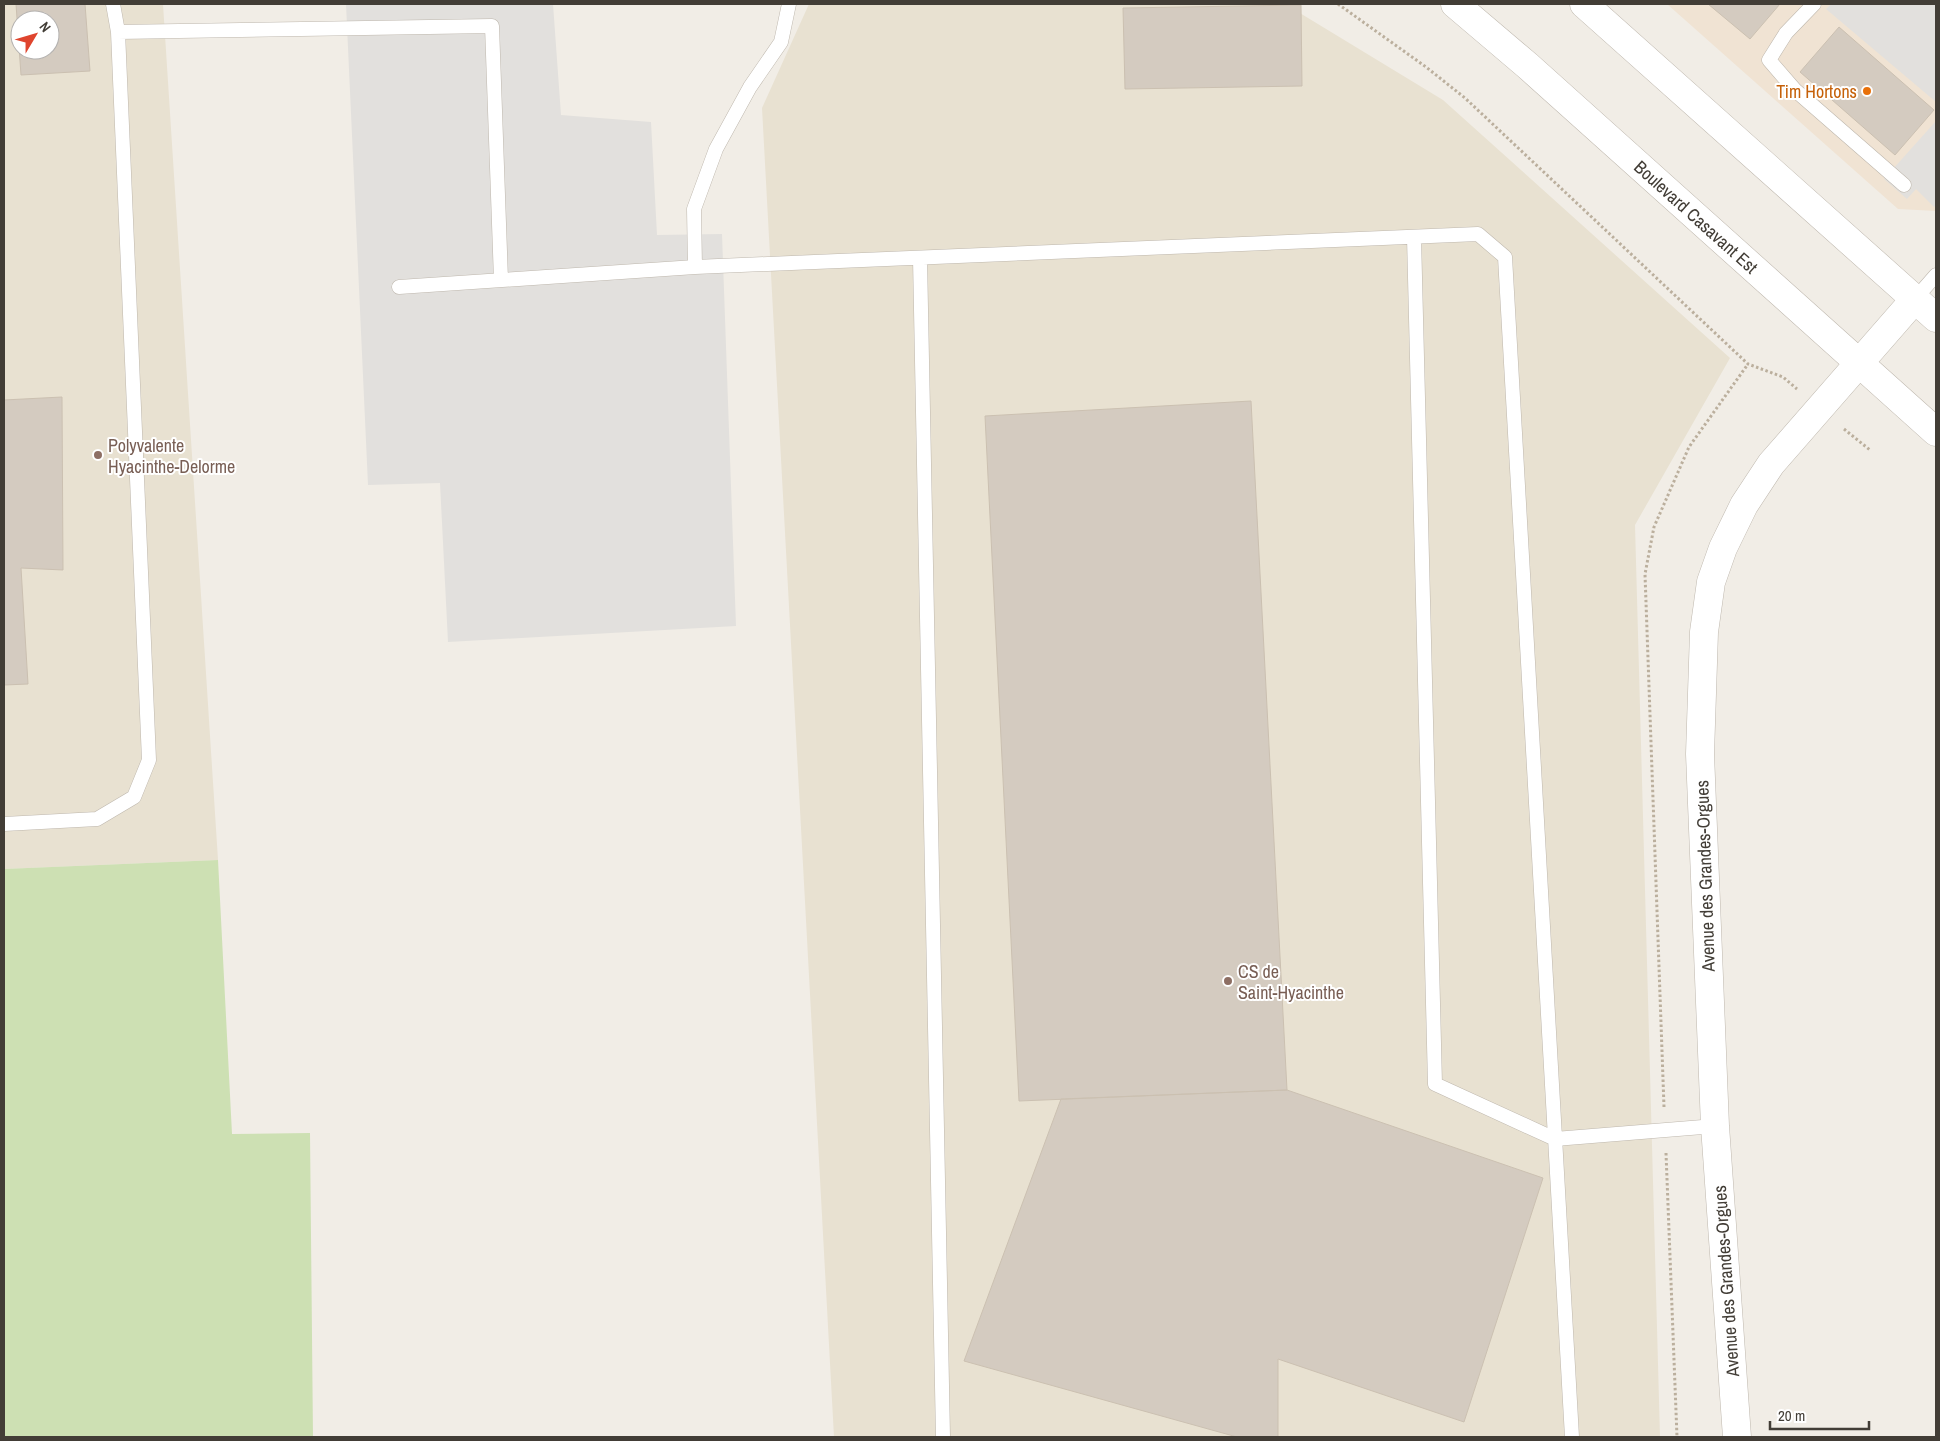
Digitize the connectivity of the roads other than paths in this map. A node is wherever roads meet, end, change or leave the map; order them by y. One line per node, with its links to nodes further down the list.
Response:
1 (113, 4): 6 (lane)
2 (789, 4): 10 (lane)
3 (1455, 4): 16 (street, Boulevard Casavant Est)
4 (1584, 4): 14 (street)
5 (1814, 4): 7 (lane)
6 (118, 32): 12 (lane); 18 (lane)
7 (1904, 185)
8 (1414, 237): 9 (lane); 20 (lane); 20 (lane)
9 (920, 258): 10 (lane); 21 (lane)
10 (695, 267): 12 (lane)
11 (1936, 275): 14 (lane)
12 (500, 280): 13 (lane)
13 (399, 287)
14 (1915, 299): 15 (street); 16 (street, Avenue des Grandes-Orgues)
15 (1936, 318)
16 (1859, 364): 17 (street, Boulevard Casavant Est); 19 (street, Avenue des Grandes-Orgues)
17 (1936, 432)
18 (4, 824)
19 (1715, 1126): 20 (lane); 23 (street, Avenue des Grandes-Orgues)
20 (1555, 1139): 22 (lane)
21 (943, 1437)
22 (1572, 1437)
23 (1737, 1437)

